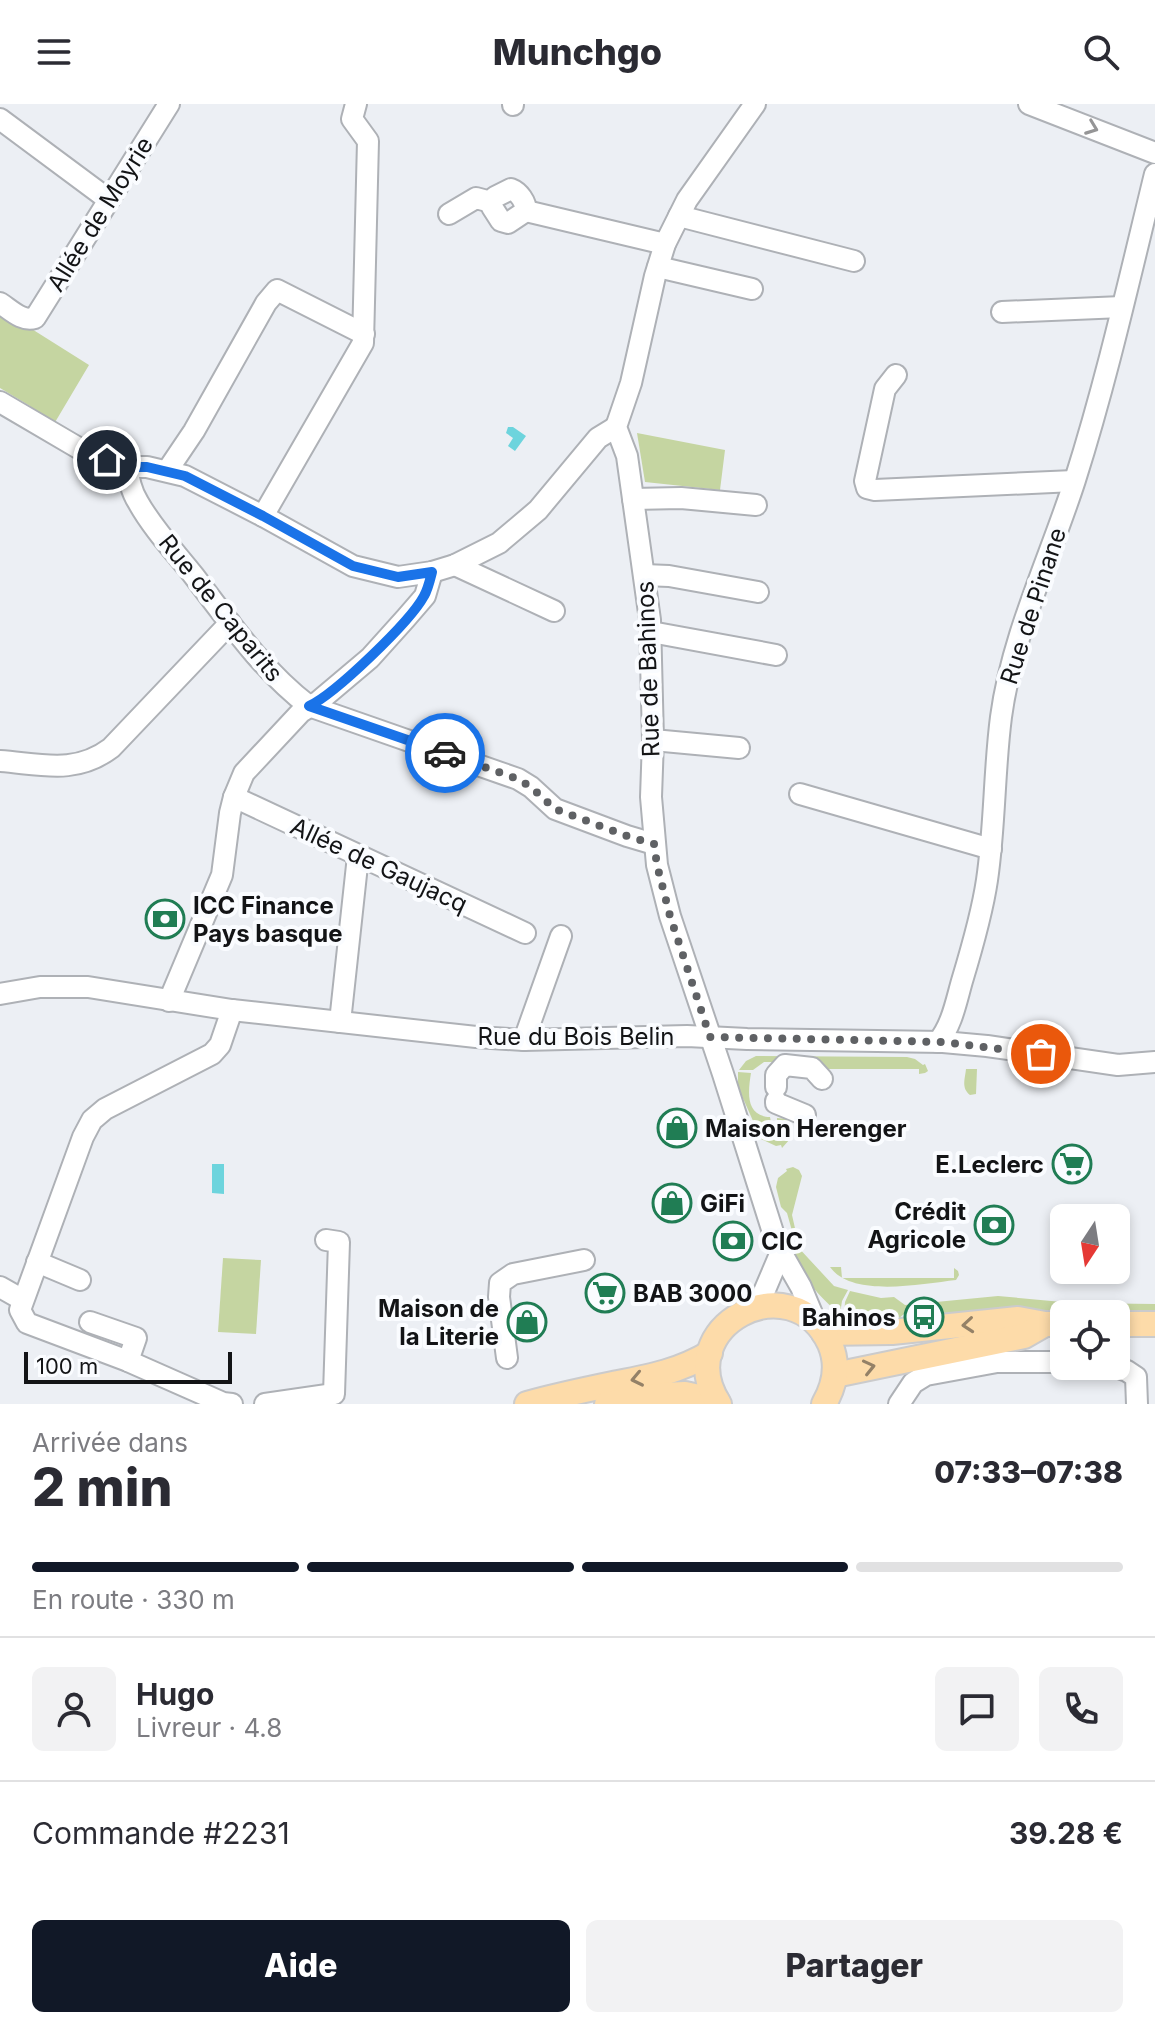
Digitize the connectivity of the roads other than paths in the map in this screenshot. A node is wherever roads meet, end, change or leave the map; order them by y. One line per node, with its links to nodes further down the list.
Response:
1 (169, 104): 8 (street, Allée de Moyrie)
2 (356, 104): 18 (street)
3 (755, 104): 10 (street)
4 (1029, 104): 6 (street, one-way to 6)
5 (0, 119): 8 (street)
6 (1155, 153)
7 (1155, 174): 16 (street, Rue de Pinane)
8 (109, 200): 15 (street, Allée de Moyrie)
9 (449, 214): 11 (street)
10 (679, 216): 11 (street); 12 (street)
11 (665, 244): 13 (street)
12 (854, 261)
13 (658, 267): 14 (street); 21 (street)
14 (752, 289)
15 (0, 303)
16 (1122, 307): 17 (street); 24 (street, Rue de Pinane)
17 (1002, 312)
18 (364, 334): 23 (street); 27 (street)
19 (896, 375): 24 (street)
20 (0, 402): 22 (street)
21 (616, 427): 25 (street, Rue de Bahinos); 28 (street)
22 (127, 467): 23 (street); 33 (street, Rue de Caparits)
23 (167, 471): 27 (street)
24 (1074, 481): 43 (street, Rue de Pinane)
25 (633, 499): 26 (street); 30 (street, Rue de Bahinos)
26 (756, 505)
27 (263, 516): 29 (street)
28 (455, 565): 29 (street); 32 (street)
29 (432, 572): 36 (street)
30 (644, 575): 31 (street); 34 (street, Rue de Bahinos)
31 (758, 592)
32 (554, 611)
33 (230, 623): 36 (street, Rue de Caparits); 39 (street)
34 (651, 632): 35 (street); 37 (street, Rue de Bahinos)
35 (776, 655)
36 (309, 706): 41 (street); 42 (street, Rue de Caparits)
37 (653, 740): 38 (street); 42 (street, Rue de Bahinos)
38 (739, 748)
39 (0, 761)
40 (800, 794): 43 (street)
41 (234, 797): 44 (street, Allée de Gaujacq); 48 (street)
42 (654, 844): 51 (street, Rue de Bahinos)
43 (991, 849): 53 (street, Rue de Pinane)
44 (358, 856): 45 (street, Allée de Gaujacq); 50 (street)
45 (525, 933)
46 (561, 936): 52 (street)
47 (0, 994): 48 (street, Rue du Bois Belin)
48 (169, 1001): 49 (street, Rue du Bois Belin)
49 (232, 1010): 50 (street, Rue du Bois Belin); 60 (street)
50 (340, 1022): 52 (street, Rue du Bois Belin)
51 (710, 1037): 52 (street, Rue du Bois Belin); 53 (street, Rue du Bois Belin); 58 (street, Rue de Bahinos)
52 (524, 1040)
53 (938, 1042): 54 (street, Rue du Bois Belin)
54 (1155, 1062)
55 (822, 1079): 56 (street)
56 (805, 1115)
57 (326, 1240): 79 (street)
58 (781, 1252): 64 (street); 70 (street, Rue de Bahinos)
59 (584, 1260): 72 (street)
60 (37, 1262): 61 (street); 63 (street)
61 (80, 1280)
62 (0, 1287): 63 (street)
63 (14, 1304): 73 (street)
64 (758, 1306): 70 (main road); 71 (main road)
65 (90, 1322): 73 (street)
66 (1050, 1323): 70 (main road, one-way to 70)
67 (1130, 1324): 68 (main road)
68 (1155, 1324)
69 (1050, 1326): 76 (main road, one-way to 69)
70 (820, 1328): 76 (main road)
71 (710, 1353): 77 (main road); 80 (main road, one-way to 80)
72 (507, 1358)
73 (128, 1361): 78 (street)
74 (1050, 1362): 83 (street)
75 (1130, 1374): 84 (street)
76 (835, 1375): 82 (main road)
77 (718, 1402): 81 (main road)
78 (232, 1404)
79 (265, 1404)
80 (527, 1404)
81 (607, 1404)
82 (824, 1404)
83 (899, 1404)
84 (1137, 1404)

